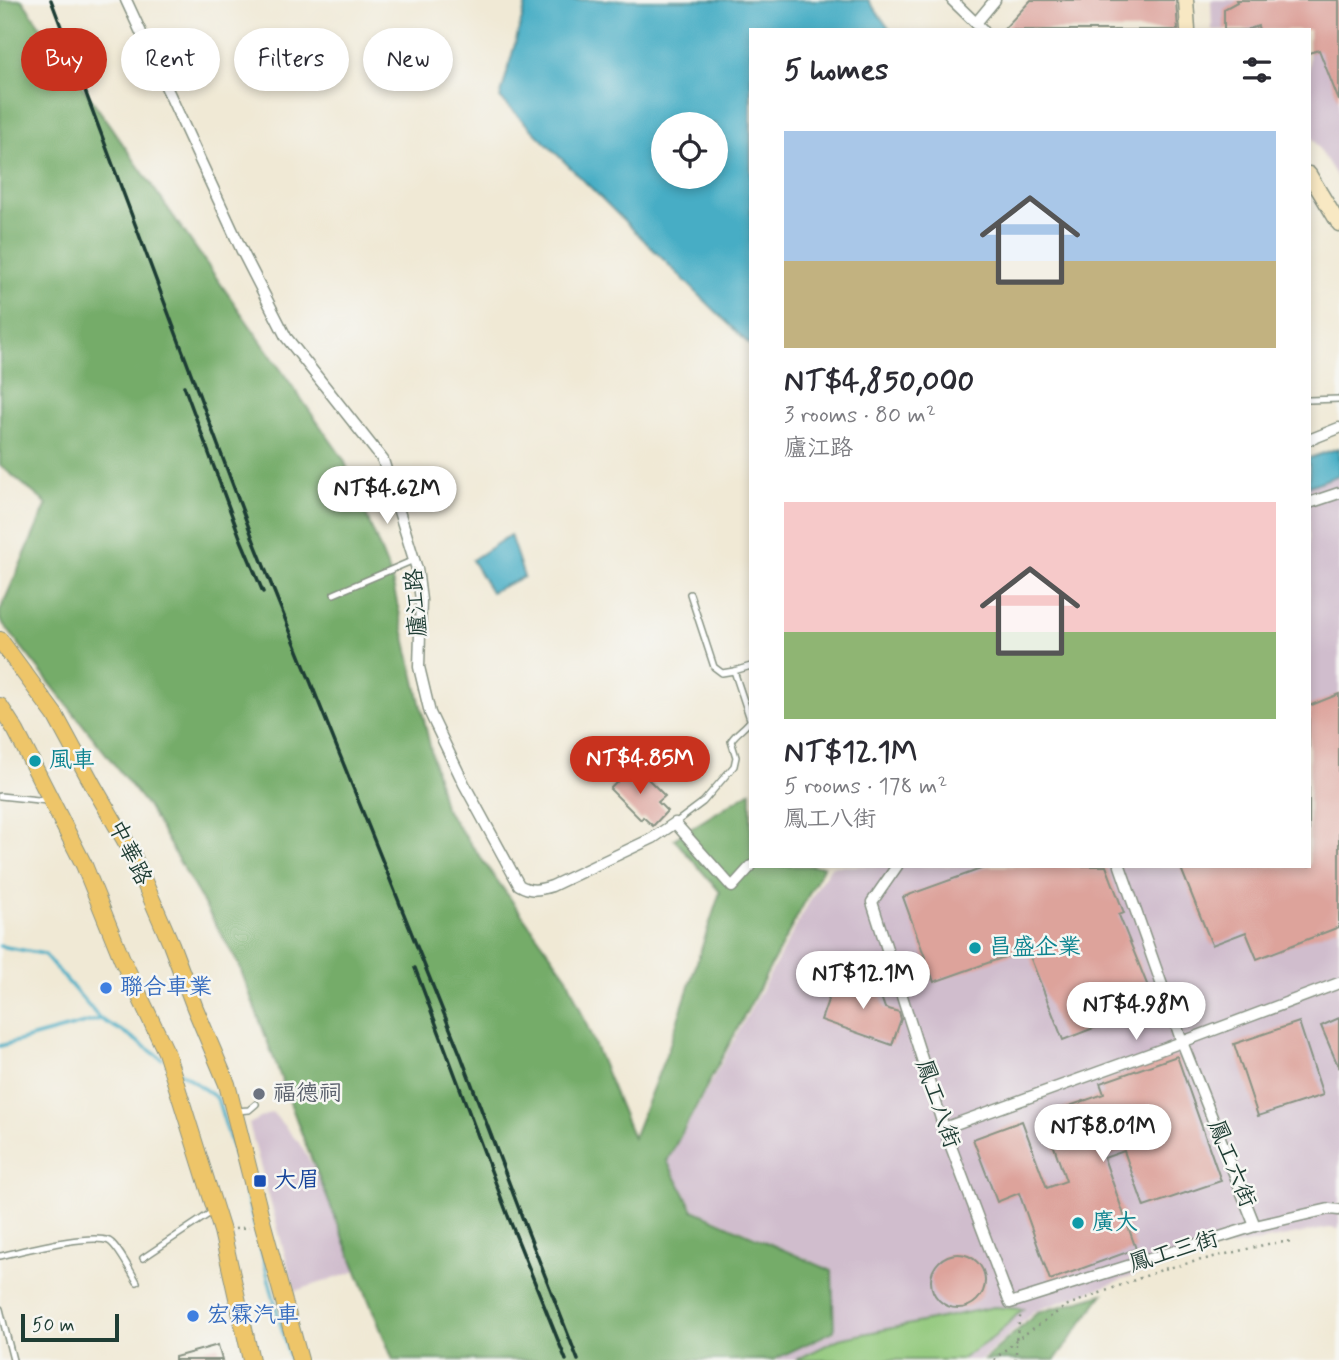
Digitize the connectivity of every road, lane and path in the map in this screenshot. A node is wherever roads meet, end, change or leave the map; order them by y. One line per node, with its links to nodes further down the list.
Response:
1 (126, 0): 15 (street, 廬江路)
2 (952, 0): 5 (street)
3 (995, 0): 5 (street)
4 (1186, 0): 6 (street)
5 (979, 26)
6 (1188, 28)
7 (1311, 177): 8 (street)
8 (1339, 224)
9 (1339, 399): 10 (lane)
10 (1311, 400)
11 (1339, 428): 12 (street)
12 (1311, 439)
13 (1339, 493): 14 (street)
14 (1311, 502)
15 (414, 560): 16 (lane); 26 (street, 廬江路)
16 (334, 594)
17 (690, 594): 20 (lane)
18 (0, 640): 33 (main road, 中華路)
19 (749, 667): 20 (lane)
20 (734, 671): 22 (lane)
21 (0, 706): 25 (main road, 中華路)
22 (749, 716)
23 (749, 723): 26 (lane)
24 (0, 796): 25 (lane)
25 (51, 802): 35 (main road, 中華路)
26 (675, 823): 27 (street)
27 (749, 868)
28 (896, 868): 34 (street, 鳳工八街)
29 (1121, 868): 31 (street, 鳳工六街)
30 (1339, 983): 31 (street)
31 (1182, 1042): 34 (street); 38 (street, 鳳工六街)
32 (256, 1104): 33 (lane)
33 (242, 1111): 37 (main road)
34 (944, 1128): 45 (street, 鳳工八街)
35 (215, 1210): 39 (main road); 42 (lane)
36 (1339, 1210): 38 (street, 鳳工三街)
37 (267, 1222): 39 (path); 50 (main road)
38 (1255, 1226): 44 (street, 鳳工三街)
39 (222, 1231): 49 (main road)
40 (1293, 1241): 47 (path)
41 (0, 1256): 43 (lane)
42 (143, 1258)
43 (138, 1282)
44 (1024, 1299): 45 (street, 鳳工三街); 47 (path)
45 (1010, 1303)
46 (0, 1309): 48 (lane)
47 (1016, 1340): 51 (path); 52 (path)
48 (13, 1360)
49 (251, 1360)
50 (300, 1360)
51 (994, 1360)
52 (1016, 1360)

